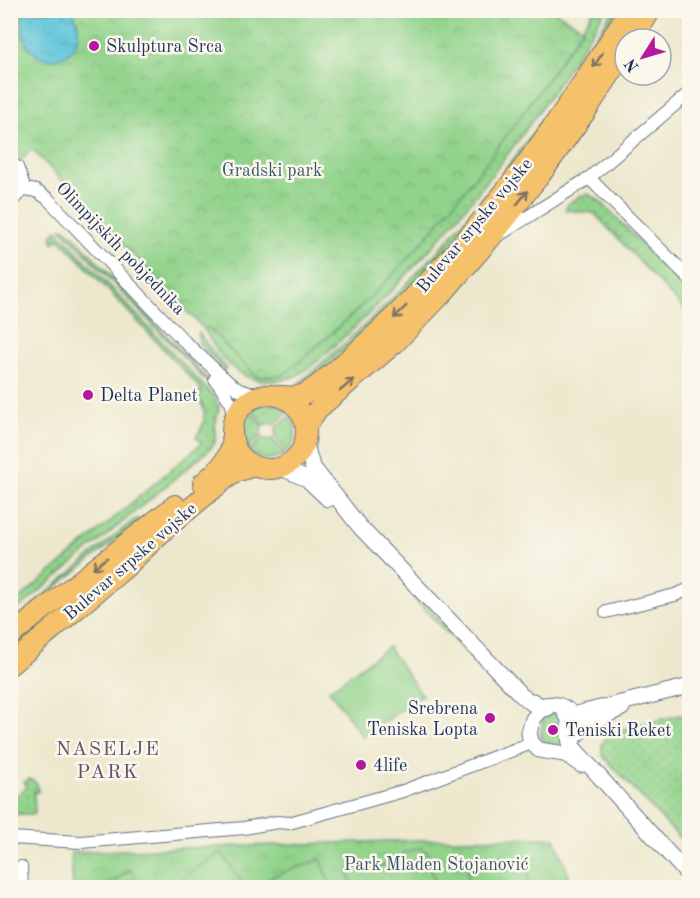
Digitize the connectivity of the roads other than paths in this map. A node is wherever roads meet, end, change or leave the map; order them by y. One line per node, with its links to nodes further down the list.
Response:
1 (629, 10): 13 (main road, Bulevar srpske vojske, one-way to 13)
2 (651, 10): 3 (main road)
3 (640, 27)
4 (613, 70): 10 (main road, Bulevar srpske vojske, one-way to 4)
5 (690, 92): 7 (street)
6 (17, 167): 8 (street)
7 (589, 178): 10 (street); 11 (street)
8 (25, 189): 9 (street); 12 (street, Olimpijskih pobjednika)
9 (10, 201)
10 (489, 240): 15 (main road, Bulevar srpske vojske, one-way to 10)
11 (690, 279)
12 (186, 343): 13 (street, Olimpijskih pobjednika); 14 (street, Olimpijskih pobjednika)
13 (275, 395): 14 (main road, Bulevar srpske vojske); 15 (main road)
14 (232, 432): 16 (main road); 21 (main road, Bulevar srpske vojske, one-way to 21)
15 (306, 433): 17 (main road, Bulevar srpske vojske); 18 (street)
16 (254, 466): 17 (main road, Bulevar srpske vojske); 22 (main road, Bulevar srpske vojske)
17 (279, 467): 18 (street)
18 (360, 527): 26 (street)
19 (690, 589): 20 (street)
20 (606, 612)
21 (10, 636)
22 (10, 665)
23 (690, 686): 24 (street)
24 (647, 697): 25 (street); 26 (street)
25 (569, 713): 26 (street); 26 (street)
26 (551, 734): 27 (street); 29 (street)
27 (10, 838)
28 (21, 867): 30 (street)
29 (690, 877)
30 (22, 888)

